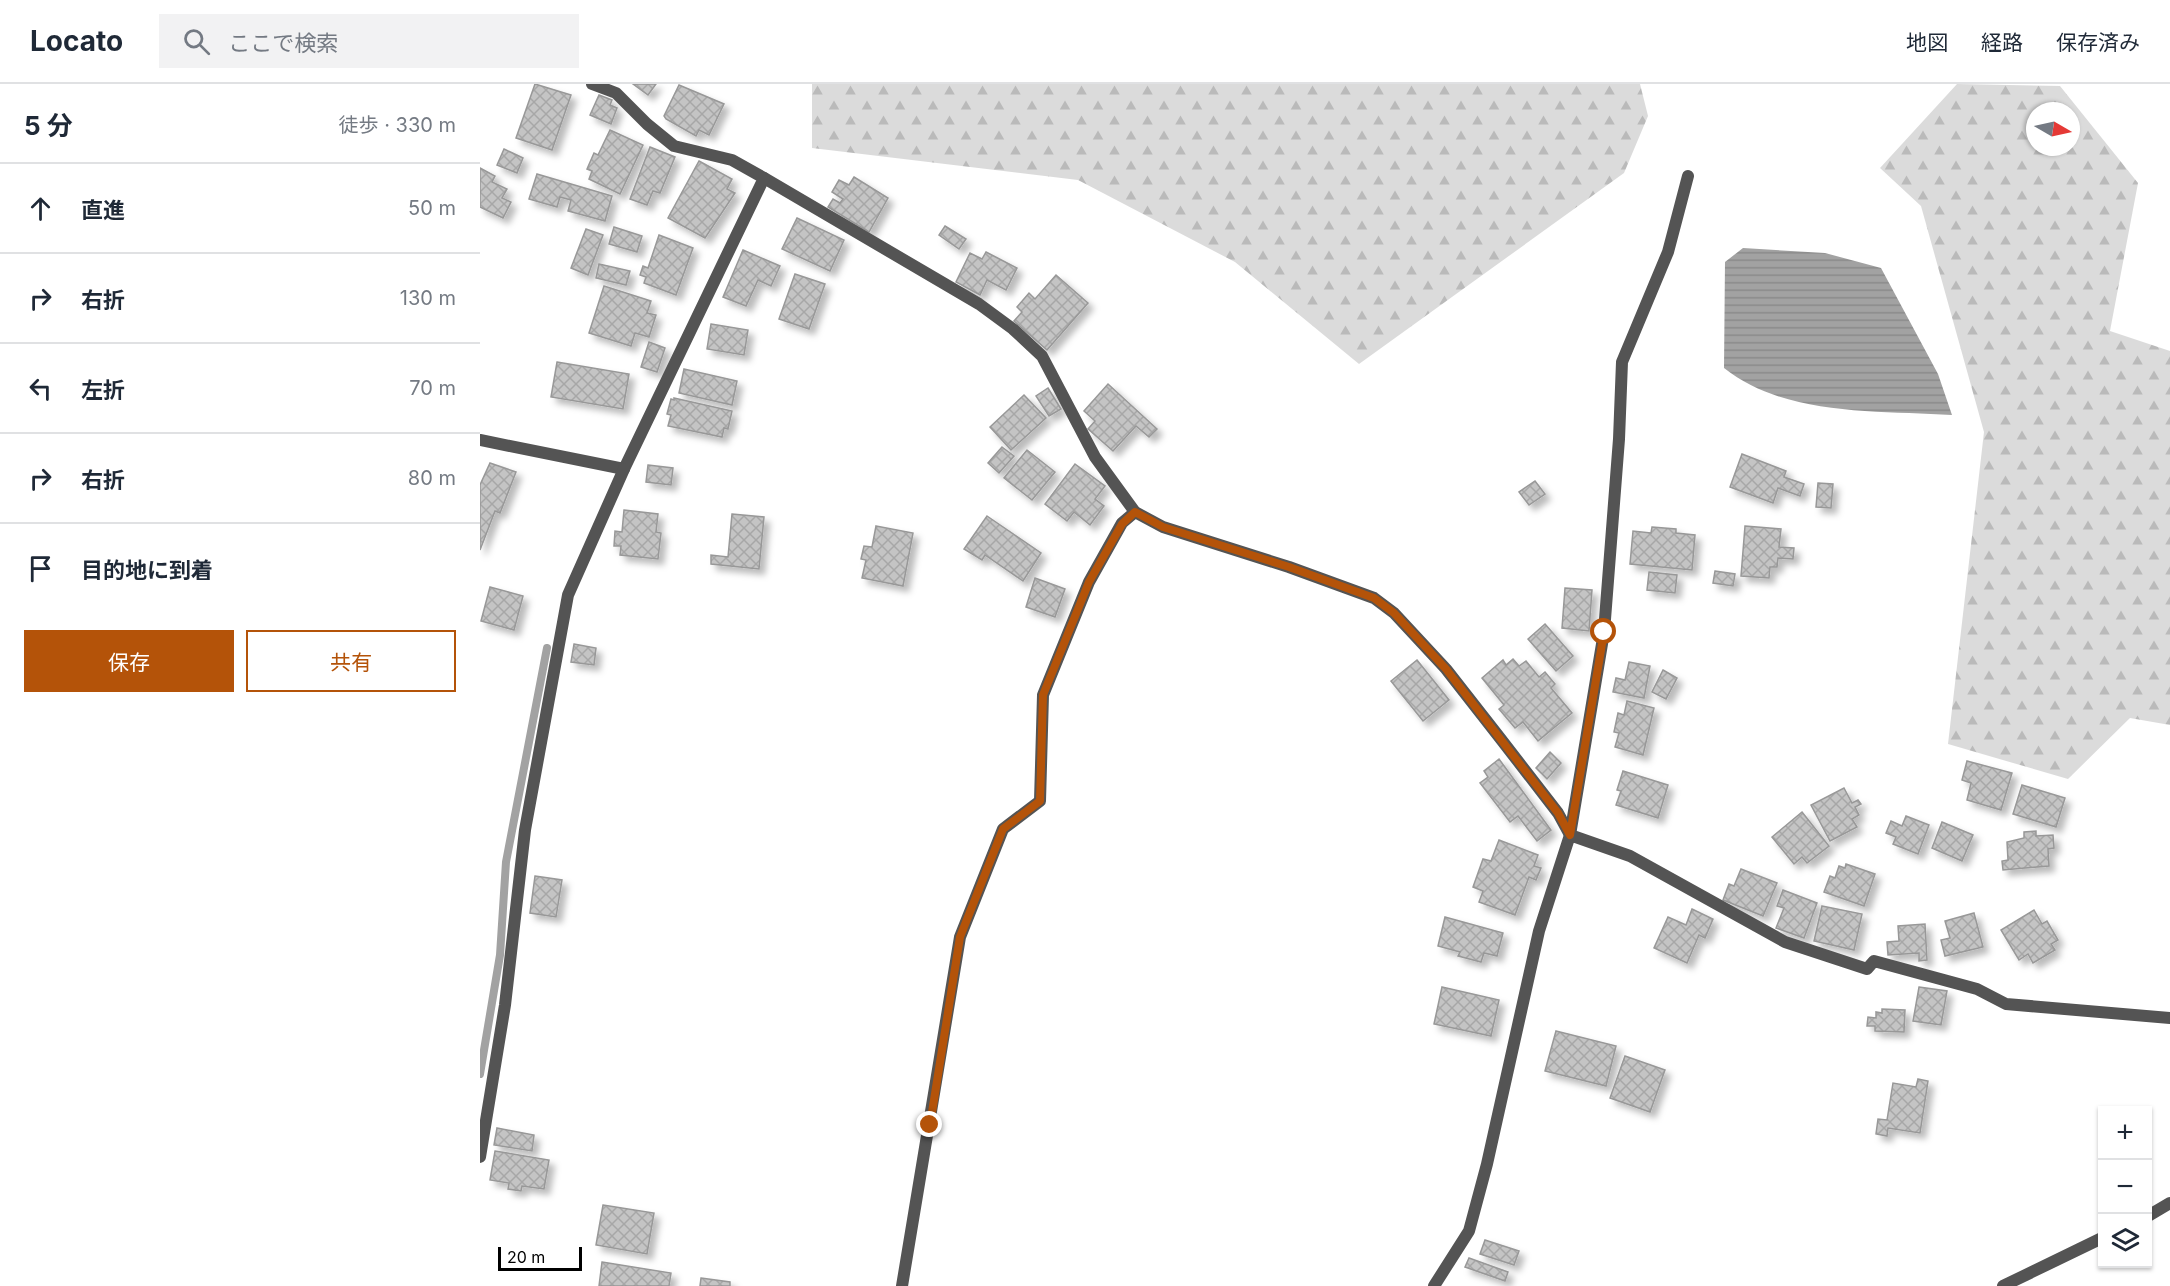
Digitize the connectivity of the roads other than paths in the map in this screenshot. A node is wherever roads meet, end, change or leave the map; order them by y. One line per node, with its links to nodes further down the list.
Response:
1 (592, 84): 3 (street)
2 (1688, 176): 7 (street)
3 (764, 178): 5 (street); 6 (street)
4 (480, 440): 5 (street)
5 (624, 469): 9 (street)
6 (1135, 512): 7 (street); 13 (street)
7 (1570, 835): 8 (street); 14 (street)
8 (2170, 1018)
9 (480, 1157)
10 (2170, 1203): 11 (street)
11 (2151, 1214)
12 (2098, 1240): 15 (street)
13 (902, 1286)
14 (1434, 1286)
15 (2003, 1286)

